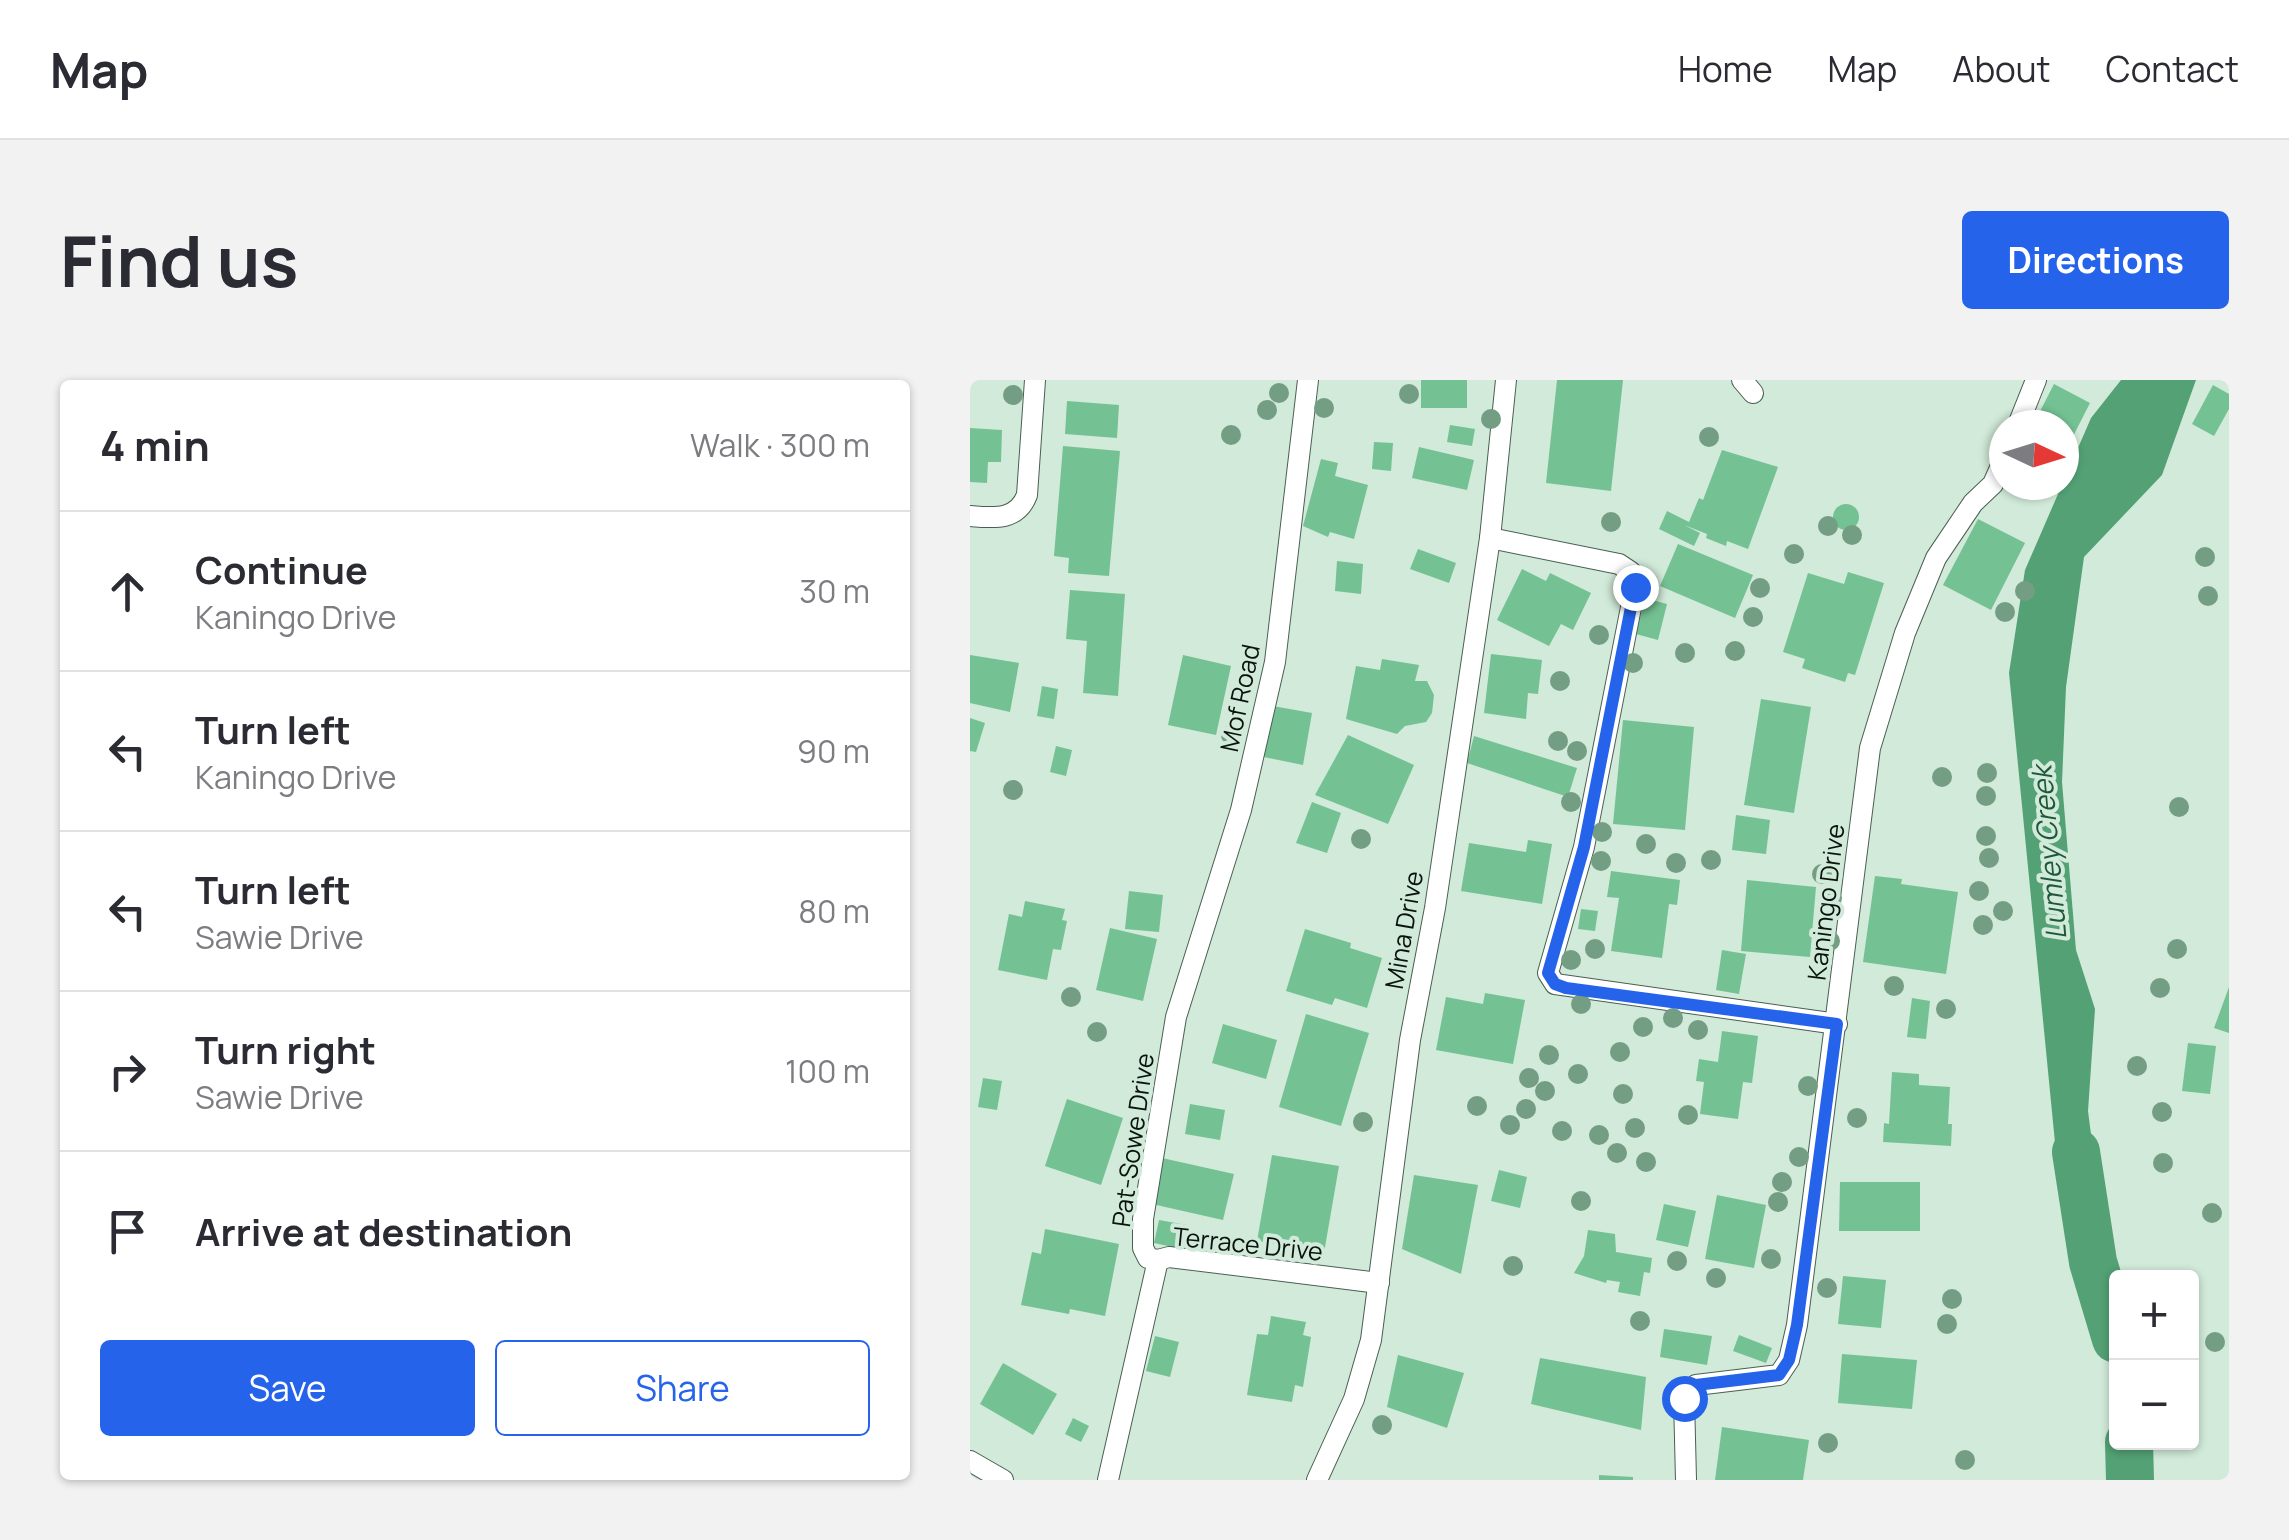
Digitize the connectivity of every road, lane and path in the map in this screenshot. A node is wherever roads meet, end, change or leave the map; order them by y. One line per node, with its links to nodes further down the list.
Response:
1 (1035, 380): 7 (street)
2 (1308, 380): 9 (street, Mof Road)
3 (1506, 380): 8 (street, Mina Drive)
4 (2036, 380): 5 (street)
5 (2024, 410)
6 (1989, 488): 10 (street, Kaningo Drive)
7 (970, 516)
8 (1490, 538): 10 (street); 12 (street, Mina Drive)
9 (1176, 1018): 11 (street, Pat-Sowe Drive)
10 (1837, 1024): 17 (street, Kaningo Drive)
11 (1158, 1260): 12 (street, Terrace Drive); 15 (street, Terrace Drive)
12 (1378, 1283): 16 (street, Mina Drive)
13 (970, 1461): 14 (street)
14 (1003, 1480)
15 (1108, 1480)
16 (1317, 1480)
17 (1686, 1480)

